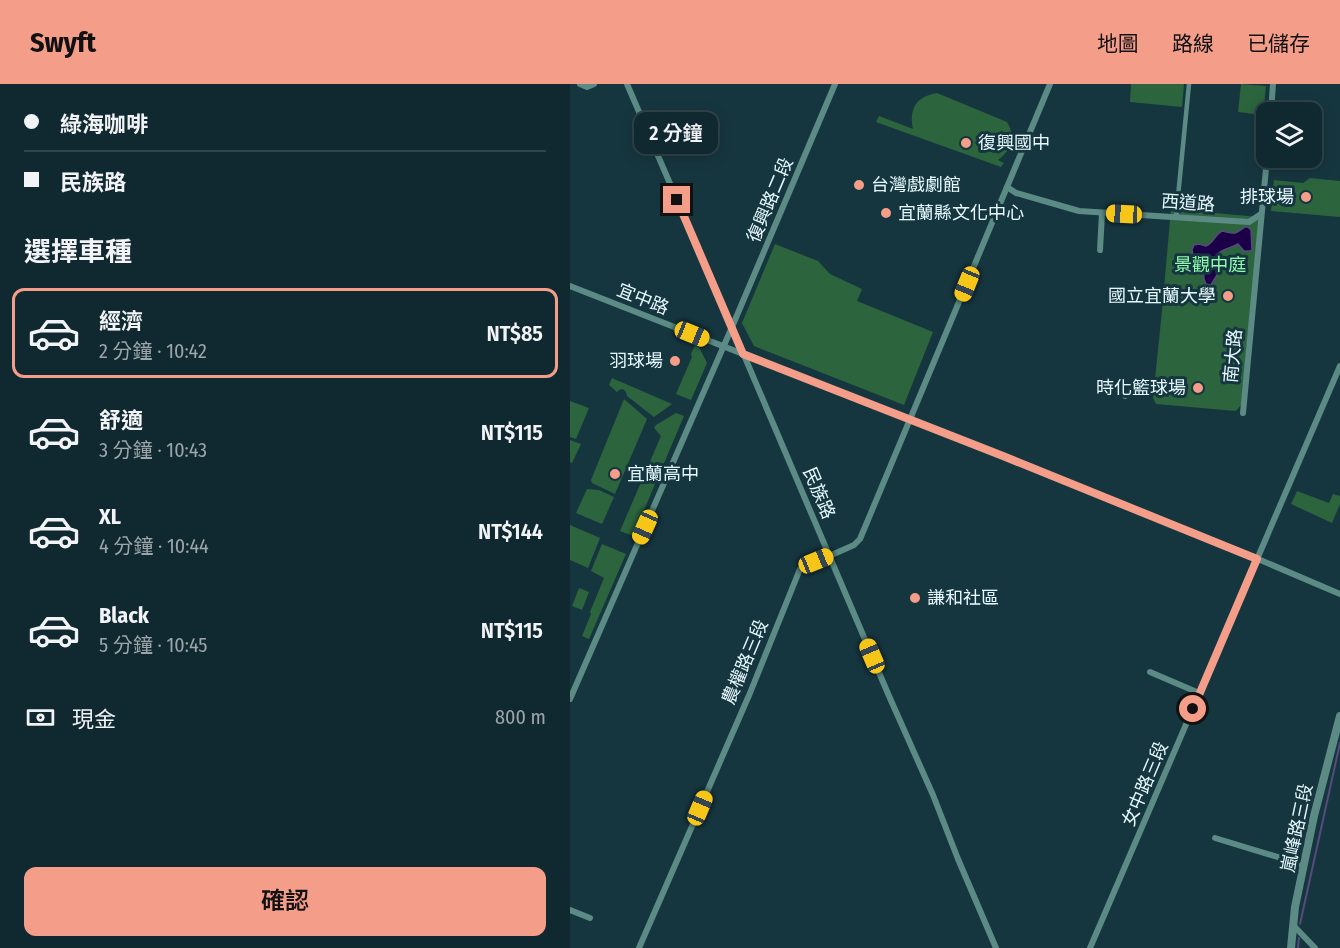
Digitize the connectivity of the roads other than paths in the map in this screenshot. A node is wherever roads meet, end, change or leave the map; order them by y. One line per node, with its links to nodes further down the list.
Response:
1 (580, 84): 2 (street)
2 (594, 84)
3 (627, 84): 16 (street, 民族路)
4 (835, 84): 16 (street, 復興路二段)
5 (1050, 84): 10 (street, 農權路三段)
6 (1189, 84): 13 (street)
7 (1273, 84): 8 (street)
8 (1272, 102)
9 (1266, 168): 12 (street, 南大路)
10 (1006, 187): 11 (street, 西道路); 23 (street, 農權路三段)
11 (1102, 213): 13 (street, 西道路); 14 (street)
12 (1262, 214): 13 (street, 西道路); 22 (street, 南大路)
13 (1176, 217)
14 (1100, 250)
15 (570, 286): 17 (street, 宜中路)
16 (732, 327): 17 (street, 復興路二段); 18 (street, 民族路)
17 (723, 347): 18 (street, 宜中路); 29 (street, 復興路二段)
18 (743, 354): 23 (street, 宜中路); 24 (street, 民族路)
19 (1340, 366): 25 (street, 女中路三段)
20 (1152, 391): 21 (street)
21 (1125, 396)
22 (1243, 413)
23 (910, 420): 24 (street, 農權路三段); 25 (street, 宜中路)
24 (829, 556): 36 (street, 農權路三段); 37 (street, 民族路)
25 (1257, 559): 26 (street, 宜中路); 28 (street, 女中路三段)
26 (1340, 594)
27 (1150, 672): 28 (street)
28 (1199, 693): 38 (street, 女中路三段)
29 (570, 699)
30 (1340, 716): 32 (street, 嵐峰路三段)
31 (1215, 838): 32 (street)
32 (1304, 865): 35 (street, 嵐峰路三段)
33 (570, 910): 34 (street)
34 (590, 918)
35 (1293, 925): 39 (street, 嵐峰路三段); 40 (street)
36 (639, 948)
37 (996, 948)
38 (1090, 948)
39 (1291, 948)
40 (1315, 948)

